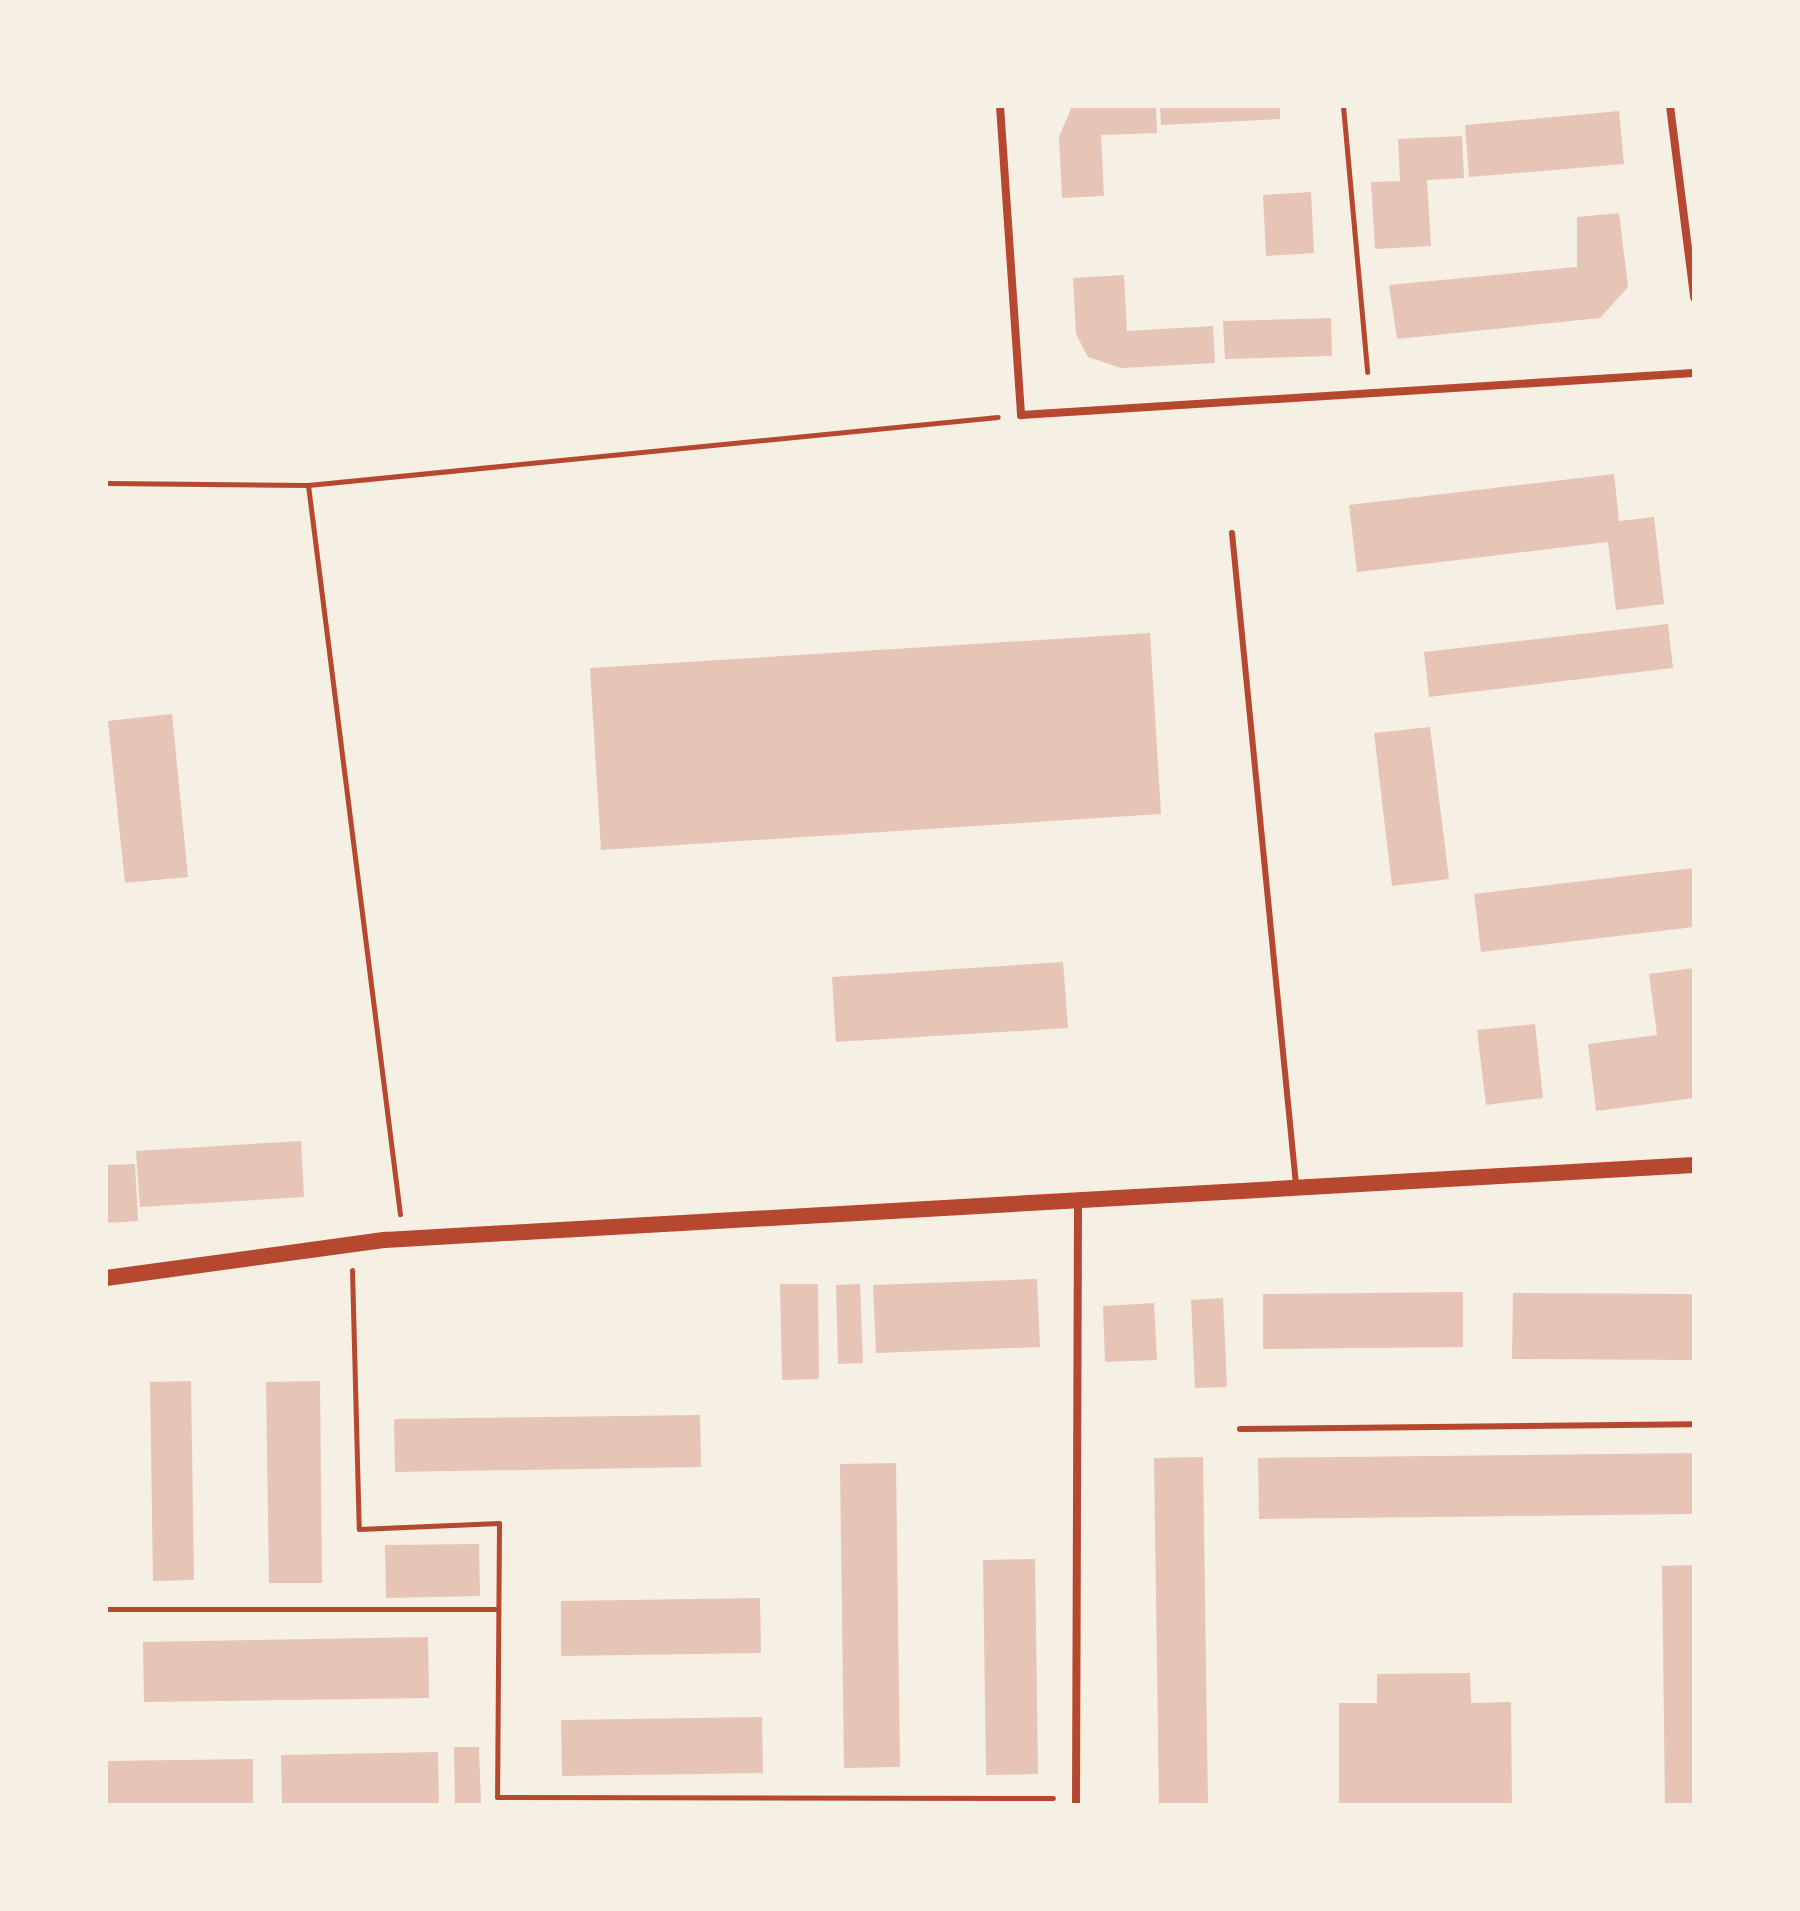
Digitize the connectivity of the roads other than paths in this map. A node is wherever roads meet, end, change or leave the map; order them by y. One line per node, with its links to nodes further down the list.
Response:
1 (1000, 106): 4 (street)
2 (1670, 106): 3 (street)
3 (1694, 297)
4 (1694, 373)
5 (1232, 533): 7 (lane)
6 (1694, 1165): 7 (main road)
7 (1296, 1184): 8 (main road)
8 (1078, 1199): 9 (main road); 12 (street)
9 (106, 1278)
10 (1694, 1424): 11 (lane)
11 (1240, 1429)
12 (1076, 1802)

